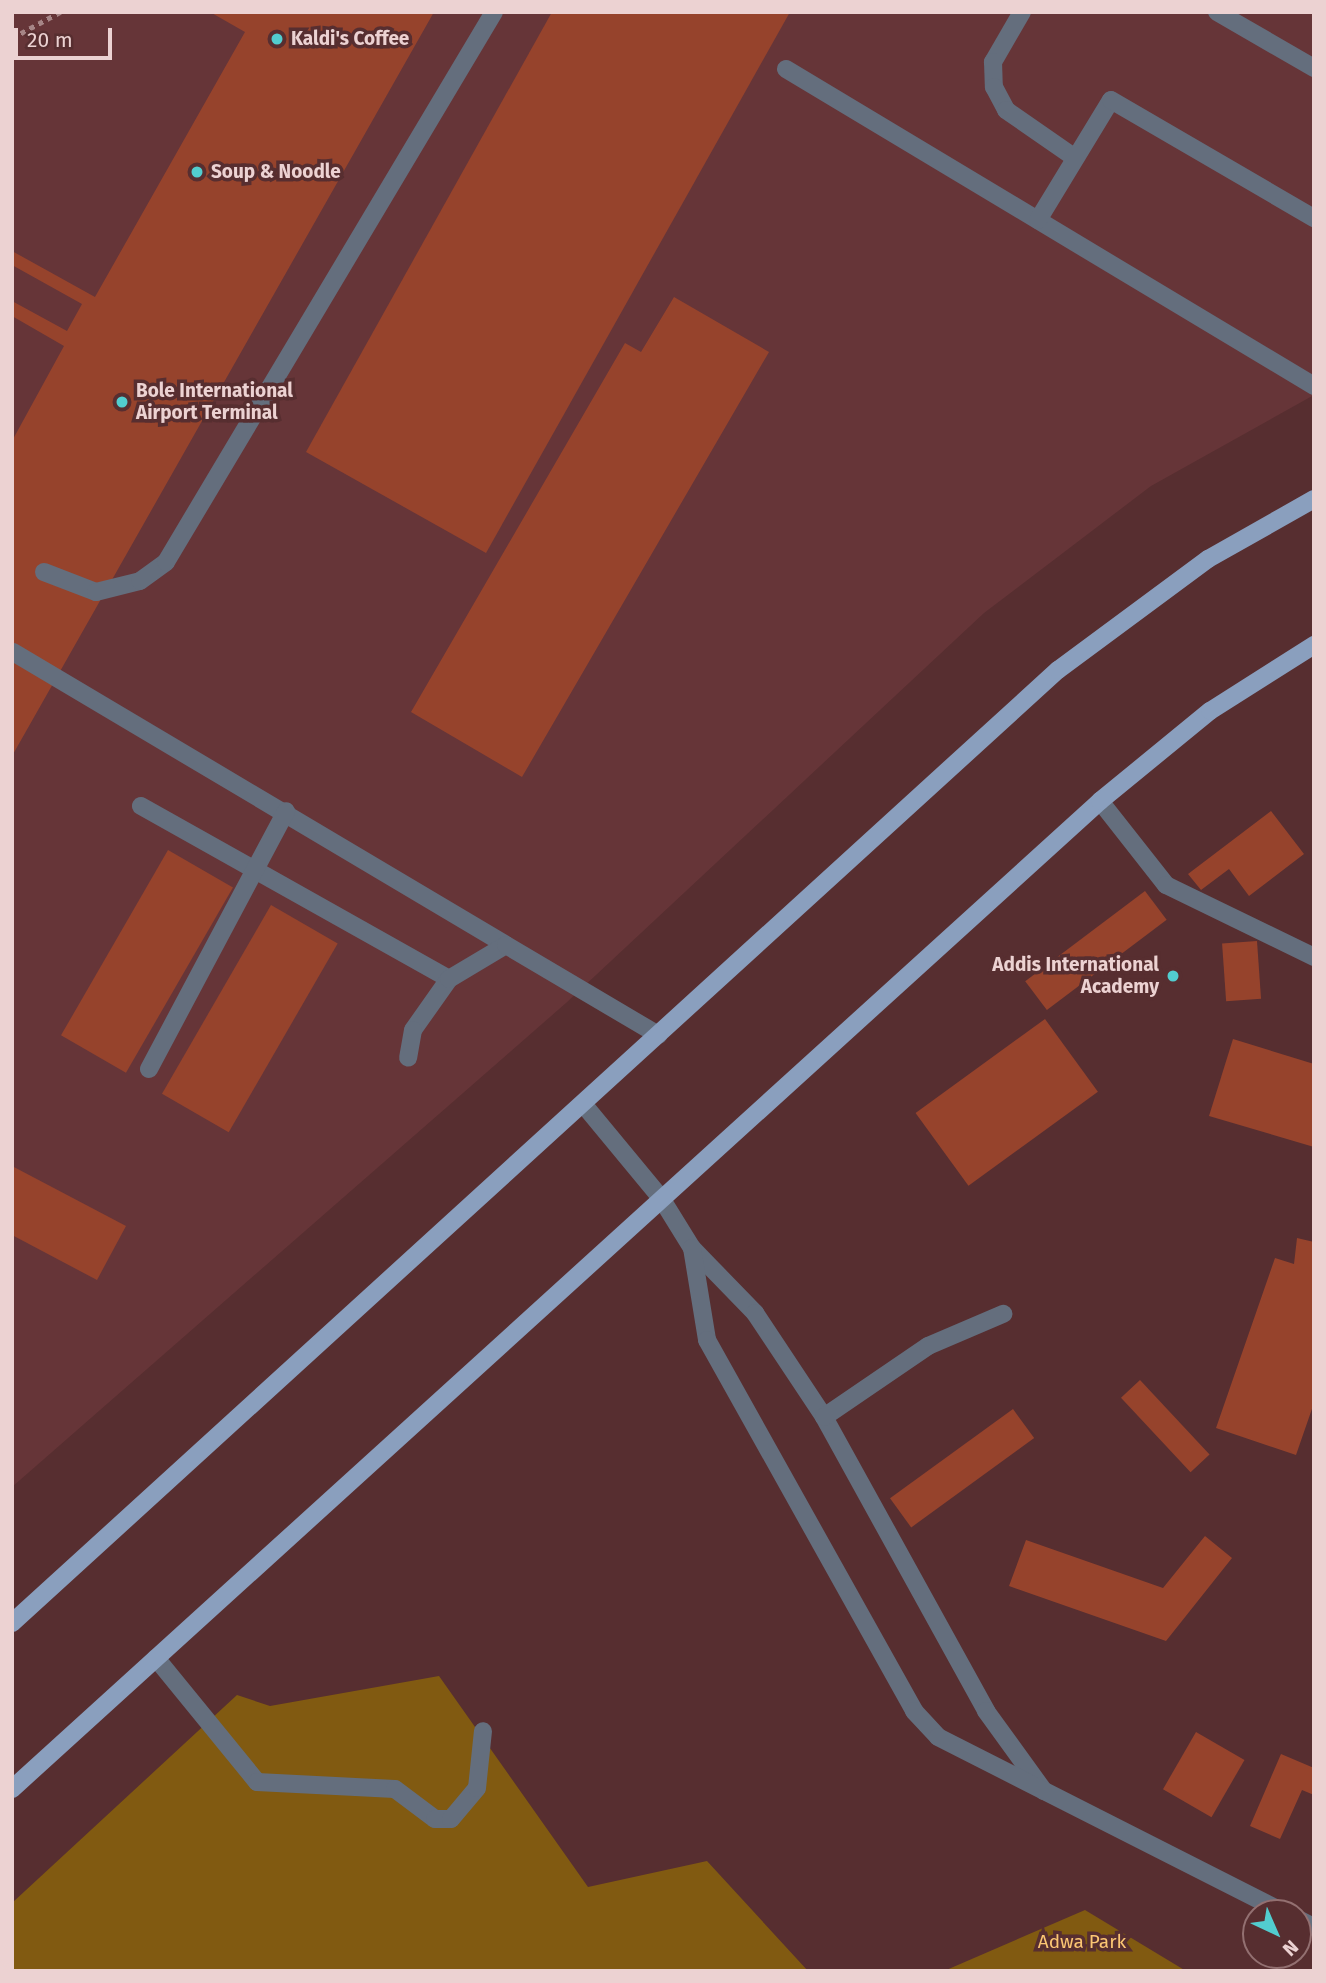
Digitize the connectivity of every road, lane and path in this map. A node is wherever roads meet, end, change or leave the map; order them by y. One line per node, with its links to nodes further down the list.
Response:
1 (60, 12): 5 (path)
2 (494, 12): 13 (street)
3 (1022, 12): 8 (street)
4 (1217, 12): 6 (street)
5 (12, 38)
6 (1314, 68)
7 (786, 69): 10 (street)
8 (1075, 158): 9 (street); 10 (street)
9 (1314, 218)
10 (1038, 220): 11 (street)
11 (1314, 386)
12 (1314, 499): 23 (main road)
13 (44, 572)
14 (1314, 645): 16 (main road)
15 (13, 652): 18 (street)
16 (1100, 801): 21 (street); 27 (main road)
17 (141, 806): 19 (street)
18 (286, 811): 19 (street); 20 (street)
19 (254, 868): 22 (street); 25 (street)
20 (506, 945): 22 (street); 23 (street)
21 (1314, 957)
22 (449, 979): 24 (street)
23 (658, 1035): 26 (main road)
24 (408, 1058)
25 (149, 1069)
26 (584, 1105): 27 (street); 31 (main road)
27 (661, 1198): 28 (street); 32 (main road)
28 (692, 1248): 30 (street); 35 (street)
29 (1003, 1314): 30 (street)
30 (824, 1417): 35 (street)
31 (12, 1623)
32 (156, 1658): 33 (street); 34 (main road)
33 (483, 1731)
34 (12, 1788)
35 (1048, 1796): 36 (street)
36 (1257, 1899)

